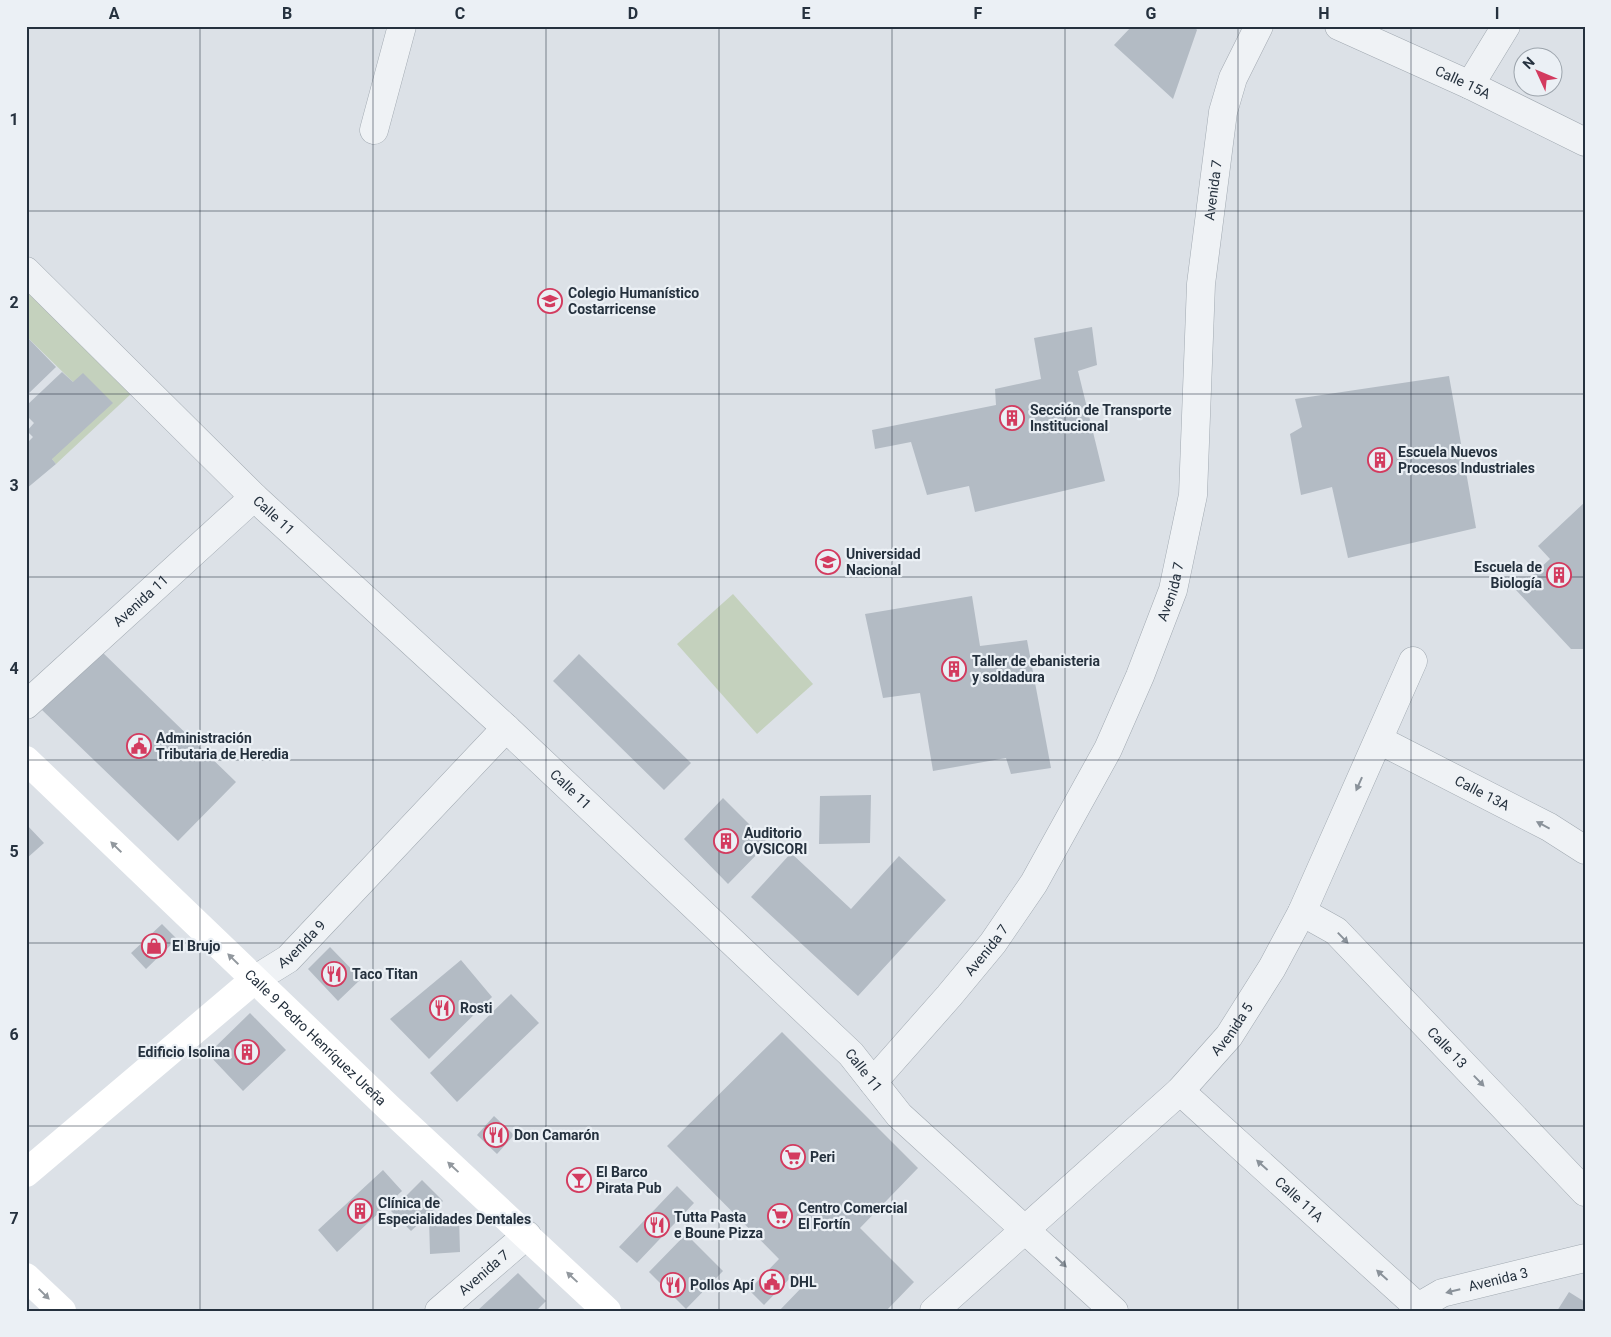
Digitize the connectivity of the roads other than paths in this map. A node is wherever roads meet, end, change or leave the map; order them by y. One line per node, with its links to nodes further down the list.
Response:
1 (402, 26): 6 (street)
2 (1259, 26): 18 (street, Avenida 7)
3 (1339, 26): 5 (street, Calle 15A)
4 (1506, 26): 5 (street)
5 (1470, 85): 7 (street, Calle 15A)
6 (374, 130)
7 (1585, 142)
8 (26, 271): 9 (street, Calle 11)
9 (254, 497): 11 (street, Avenida 11); 12 (street, Calle 11)
10 (1413, 661): 13 (street, Avenida 5)
11 (26, 705)
12 (506, 728): 17 (street, Avenida 9); 18 (street, Calle 11)
13 (1379, 740): 15 (street, Calle 13A, one-way to 13); 16 (street, Avenida 5, one-way to 16)
14 (26, 760): 17 (main road, Calle 9 Pedro Henríquez Ureña, one-way to 14)
15 (1585, 850)
16 (1302, 912): 19 (street, Avenida 5); 21 (street, Calle 13, one-way to 21)
17 (254, 980): 20 (main road, Avenida 9); 23 (main road, Calle 9 Pedro Henríquez Ureña, one-way to 17)
18 (873, 1082): 22 (street, Calle 11)
19 (1180, 1091): 22 (street, Avenida 5); 26 (street, Calle 11A, one-way to 19)
20 (26, 1173)
21 (1585, 1192)
22 (1025, 1229): 30 (street, Avenida 5); 31 (street, Calle 11, one-way to 31)
23 (527, 1235): 28 (street, Avenida 7); 29 (main road, Calle 9 Pedro Henríquez Ureña, one-way to 23)
24 (1585, 1258): 26 (street, Avenida 3, one-way to 26)
25 (26, 1276): 27 (main road, one-way to 27)
26 (1417, 1309)
27 (62, 1311)
28 (439, 1311)
29 (607, 1311)
30 (934, 1311)
31 (1114, 1311)

